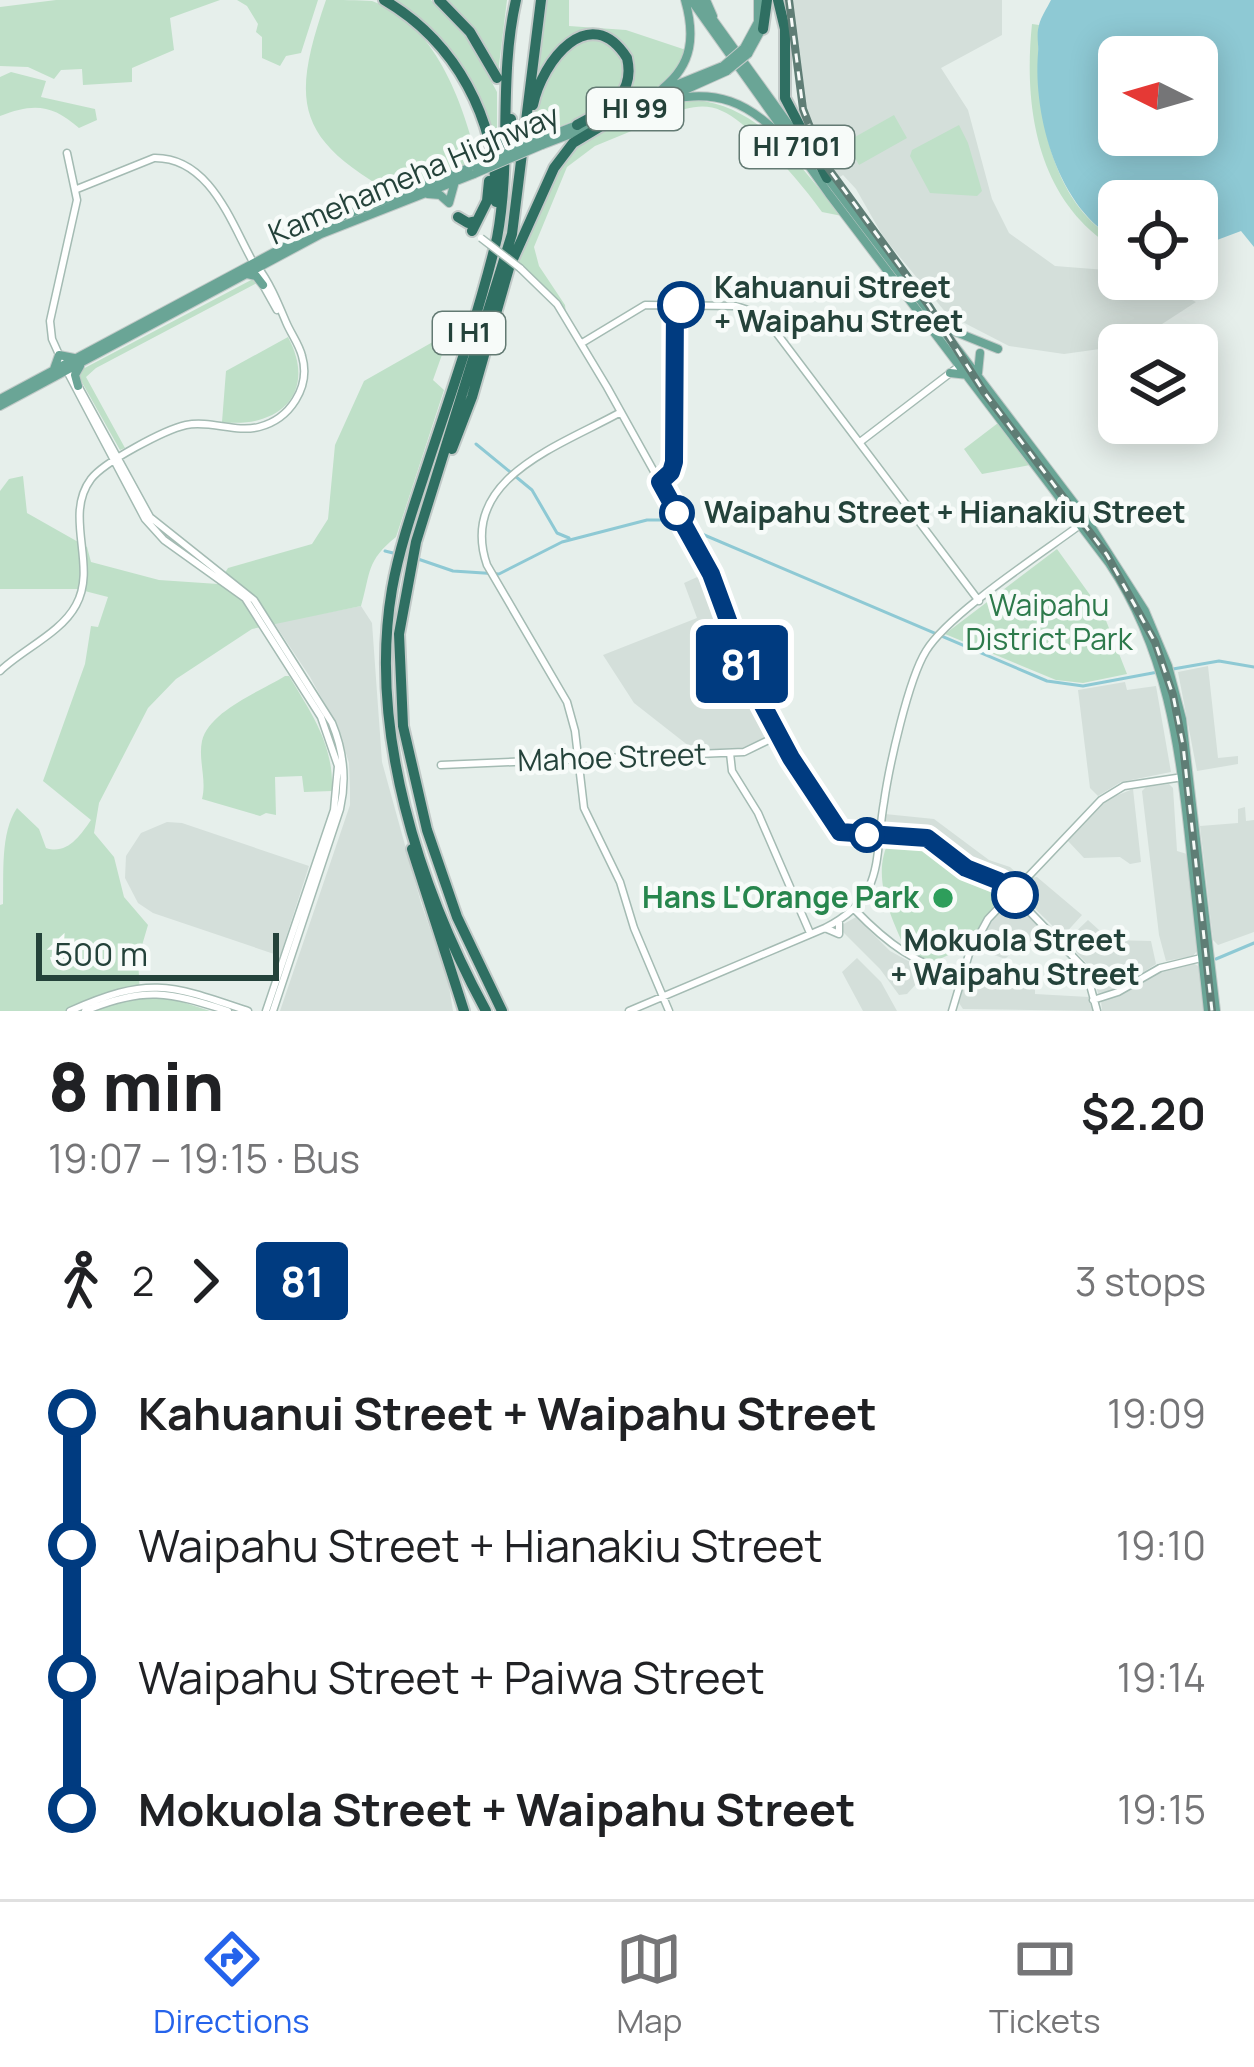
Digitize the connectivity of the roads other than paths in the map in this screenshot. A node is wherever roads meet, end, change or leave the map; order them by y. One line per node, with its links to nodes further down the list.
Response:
1 (439, 0): 12 (highway)
2 (514, 0): 53 (highway, I H1)
3 (541, 0): 20 (highway, I H1)
4 (695, 0): 10 (main road); 13 (main road, HI 99); 26 (main road, HI 7101)
5 (763, 0): 9 (highway); 10 (main road)
6 (778, 0): 22 (highway)
7 (388, 2): 8 (highway)
8 (422, 27): 30 (highway); 53 (highway)
9 (763, 29): 10 (main road)
10 (742, 52): 11 (main road, bridge); 22 (main road, HI 7101)
11 (725, 68): 13 (main road); 14 (main road, Kamehameha Highway / HI 99)
12 (497, 77)
13 (630, 105): 17 (main road, Kamehameha Highway / HI 99)
14 (646, 105): 15 (main road, Kamehameha Highway / HI 99); 26 (main road)
15 (618, 116): 18 (main road, Kamehameha Highway / HI 99); 55 (highway)
16 (511, 119): 33 (highway)
17 (578, 124): 18 (main road, Kamehameha Highway / HI 99); 20 (highway)
18 (542, 142): 21 (main road, Kamehameha Highway / HI 99, bridge)
19 (67, 153): 24 (street)
20 (523, 155): 33 (highway, I H1)
21 (456, 177): 23 (main road); 25 (main road, Kamehameha Highway / HI 99); 28 (main road)
22 (827, 178): 38 (main road, HI 7101)
23 (443, 186): 25 (main road); 28 (street)
24 (77, 189): 34 (street); 43 (street)
25 (426, 189): 27 (main road, Kamehameha Highway / HI 99); 28 (main road)
26 (830, 194): 44 (main road, HI 7101)
27 (388, 203): 32 (main road, Kamehameha Highway / HI 99); 34 (main road, Kamehameha Highway / HI 99)
28 (449, 203): 29 (street)
29 (458, 218): 30 (highway); 31 (street)
30 (479, 218): 31 (highway)
31 (476, 235): 39 (street, bridge)
32 (277, 258): 34 (main road, Kamehameha Highway / HI 99); 36 (main road)
33 (503, 261): 55 (highway, I H1)
34 (256, 263): 35 (main road, Kamehameha Highway / HI 99); 36 (street)
35 (243, 272): 36 (main road); 42 (main road, Kamehameha Highway / HI 99)
36 (264, 281): 51 (street)
37 (675, 305): 39 (street); 50 (street); 52 (street)
38 (940, 325): 40 (main road); 44 (main road, HI 7101)
39 (582, 343): 49 (street)
40 (998, 349)
41 (980, 353): 46 (main road)
42 (83, 358): 43 (main road, Kamehameha Highway / HI 99); 43 (main road); 47 (main road)
43 (65, 365): 45 (main road, Kamehameha Highway / HI 99); 45 (main road); 47 (street)
44 (958, 368): 46 (main road, HI 7101); 50 (street); 54 (main road, HI 7101)
45 (51, 375): 47 (main road); 48 (main road, Kamehameha Highway / HI 99)
46 (981, 381): 54 (main road, HI 7101)
47 (75, 385): 51 (street)
48 (0, 403)
49 (622, 412): 52 (street); 63 (street)
50 (860, 442): 58 (street)
51 (116, 460): 60 (street); 82 (street)
52 (660, 482): 61 (street)
53 (411, 514): 56 (highway, I H1)
54 (1083, 522): 58 (street); 59 (main road, HI 7101); 59 (main road, HI 7101)
55 (421, 524): 56 (highway, I H1)
56 (410, 541): 57 (highway, I H1)
57 (403, 565): 66 (highway, I H1); 85 (highway, I H1)
58 (980, 602): 67 (street)
59 (1165, 665): 65 (main road, HI 7101)
60 (0, 671)
61 (779, 735): 62 (street, Mahoe Street); 67 (street)
62 (730, 753): 63 (street, Mahoe Street); 70 (street)
63 (578, 759): 64 (street, Mahoe Street); 76 (street)
64 (441, 765)
65 (1186, 776): 68 (street); 71 (main road, HI 7101); 73 (main road, HI 7101)
66 (402, 787): 83 (highway); 84 (highway, I H1)
67 (881, 836): 68 (street); 69 (street)
68 (1012, 892): 74 (street); 77 (street)
69 (854, 909): 70 (street); 74 (street)
70 (810, 933): 76 (street)
71 (1208, 941): 72 (main road); 73 (main road, HI 7101)
72 (1221, 950)
73 (1206, 956): 77 (street); 90 (main road, HI 7101)
74 (962, 976): 88 (street)
75 (144, 990): 78 (street); 79 (street); 80 (street); 81 (street)
76 (664, 999): 86 (street); 87 (street)
77 (1093, 1000): 89 (street)
78 (70, 1011)
79 (86, 1011)
80 (228, 1011)
81 (248, 1011)
82 (270, 1011)
83 (464, 1011)
84 (486, 1011)
85 (505, 1011)
86 (629, 1011)
87 (669, 1011)
88 (953, 1011)
89 (1096, 1011)
90 (1212, 1011)

